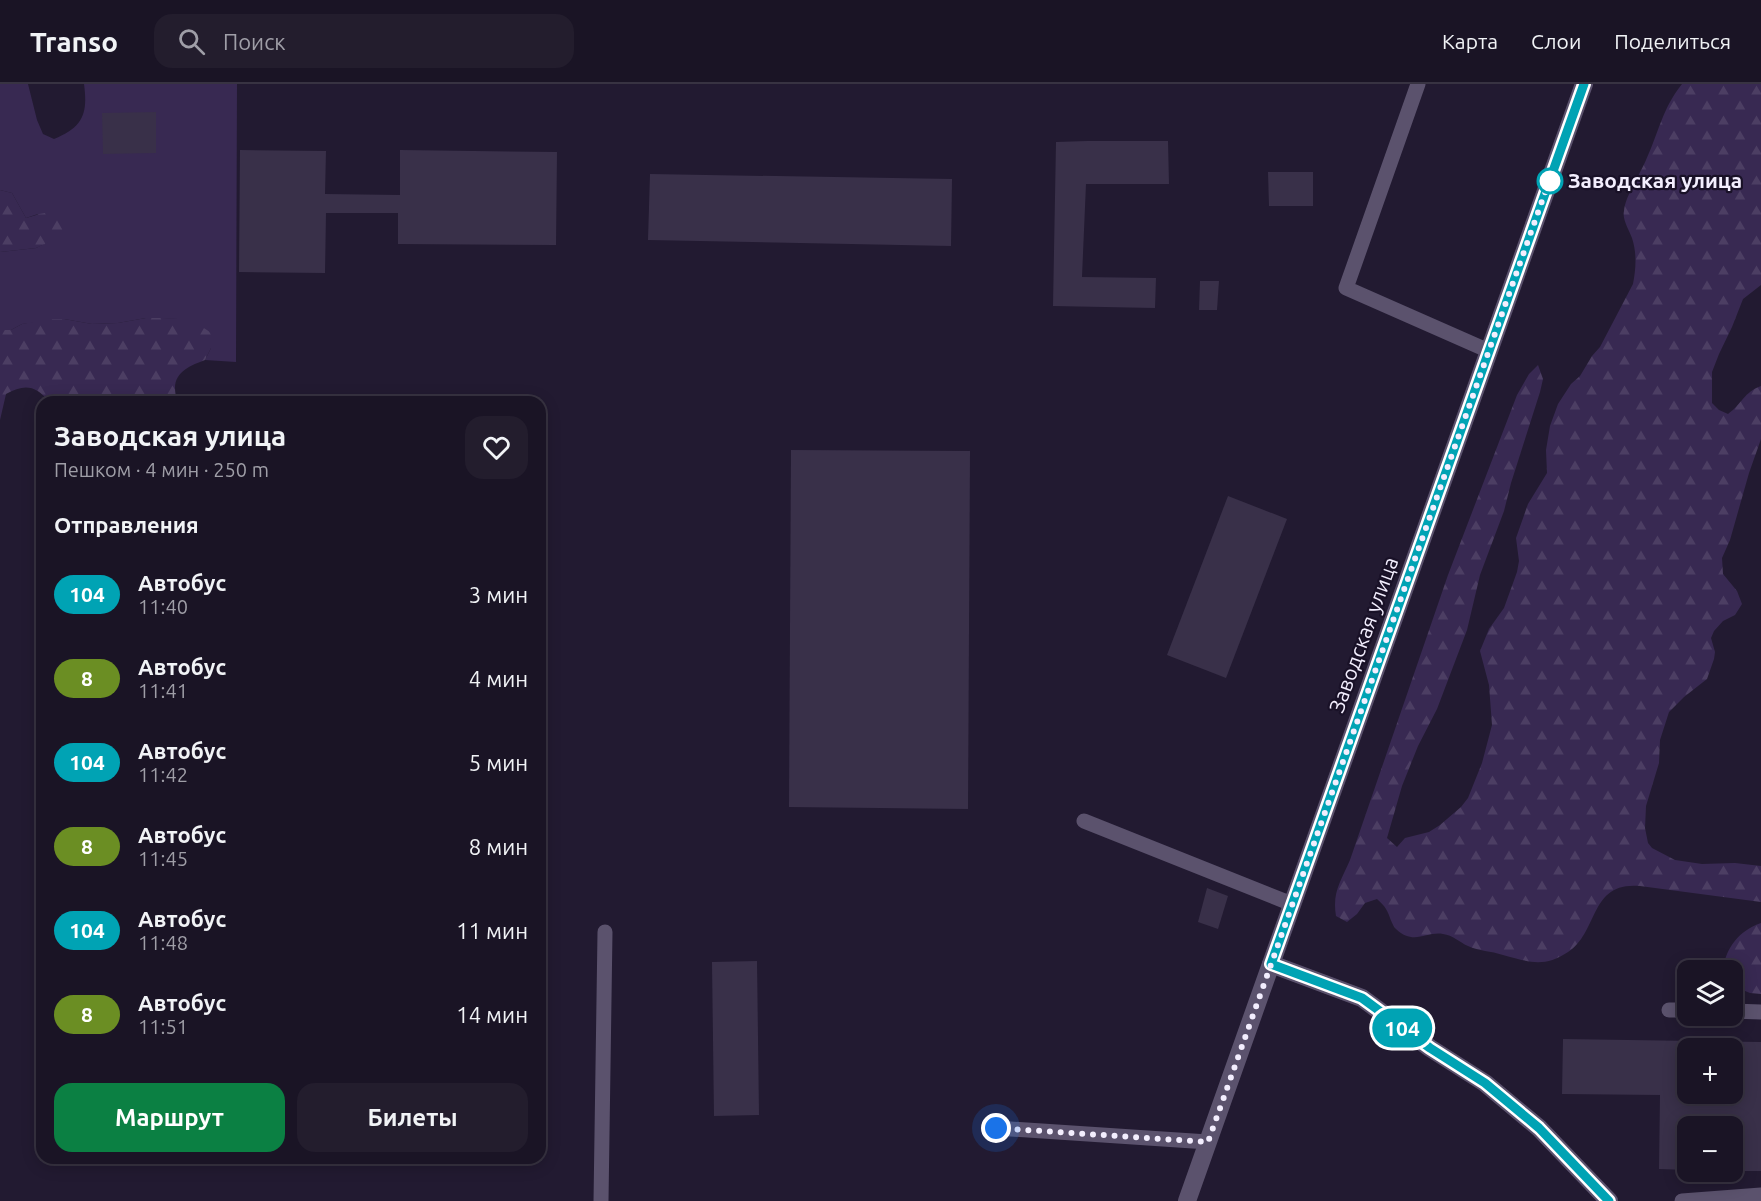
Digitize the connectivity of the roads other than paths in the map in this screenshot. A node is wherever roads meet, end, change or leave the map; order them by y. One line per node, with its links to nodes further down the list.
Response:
1 (1418, 84): 3 (lane)
2 (1584, 84): 3 (street, Заводская улица)
3 (1489, 351): 5 (street, Заводская улица)
4 (1084, 821): 5 (lane)
5 (1292, 904): 7 (street, Заводская улица)
6 (605, 932): 15 (lane)
7 (1271, 964): 13 (street, Заводская улица); 17 (street)
8 (1669, 1010): 9 (lane)
9 (1677, 1010)
10 (1743, 1011): 11 (lane)
11 (1761, 1012)
12 (996, 1128): 13 (lane)
13 (1208, 1142): 16 (street, Заводская улица)
14 (1761, 1195): 18 (lane)
15 (601, 1201)
16 (1187, 1201)
17 (1609, 1201)
18 (1682, 1201)

